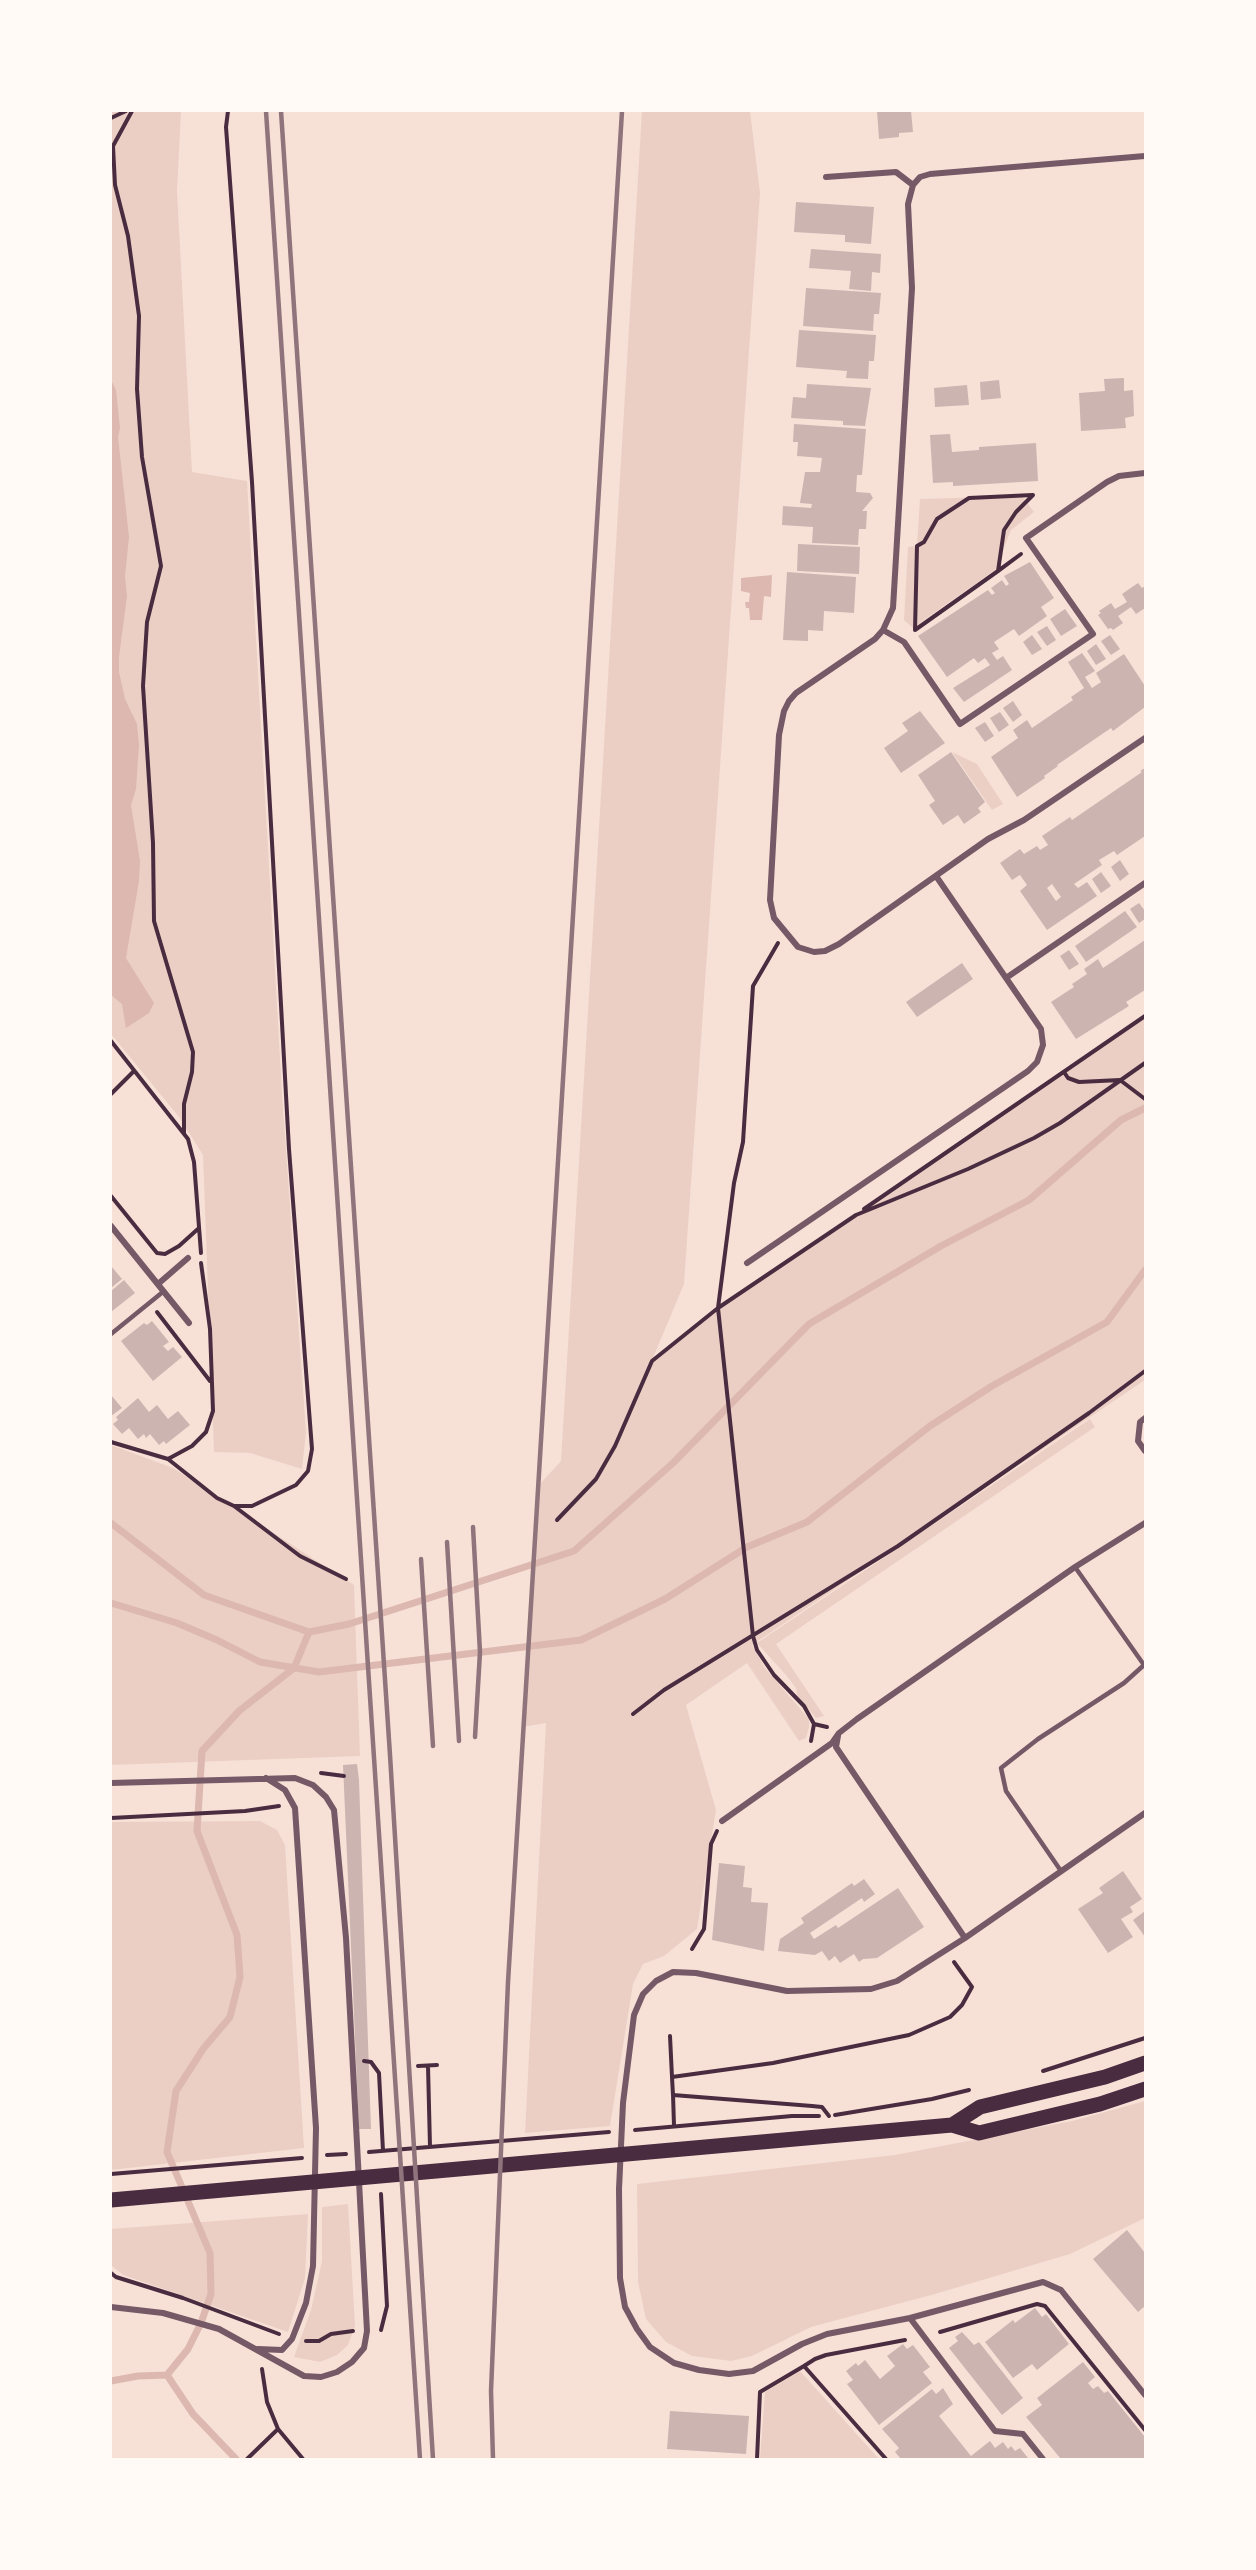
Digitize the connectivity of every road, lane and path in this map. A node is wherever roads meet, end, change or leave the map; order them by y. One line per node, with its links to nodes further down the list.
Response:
1 (126, 111): 4 (path)
2 (132, 111): 24 (path)
3 (228, 111): 42 (path)
4 (111, 118)
5 (1145, 156): 7 (street)
6 (826, 177): 7 (street)
7 (913, 185): 11 (street)
8 (1145, 473): 11 (street)
9 (1021, 554): 10 (path)
10 (998, 571): 10 (path)
11 (883, 630): 15 (street)
12 (1145, 738): 13 (street)
13 (936, 876): 15 (street); 16 (street)
14 (1145, 883): 16 (street)
15 (784, 932): 33 (path)
16 (1006, 978): 30 (street)
17 (1145, 1016): 20 (path)
18 (1145, 1063): 21 (path)
19 (134, 1071): 22 (path)
20 (1064, 1072): 21 (path); 26 (path)
21 (1120, 1080): 23 (path); 26 (path)
22 (111, 1094)
23 (1145, 1099)
24 (184, 1134)
25 (111, 1196): 28 (path)
26 (856, 1215): 33 (path)
27 (111, 1226): 31 (street)
28 (199, 1227)
29 (188, 1258): 31 (street)
30 (747, 1263)
31 (158, 1284): 32 (street)
32 (164, 1291): 35 (street); 36 (lane)
33 (718, 1308): 43 (path); 47 (path)
34 (157, 1312): 38 (path)
35 (189, 1323)
36 (111, 1334)
37 (1145, 1371): 47 (path)
38 (210, 1382)
39 (1145, 1418): 41 (street)
40 (111, 1442): 42 (path)
41 (1145, 1451)
42 (234, 1506): 46 (path)
43 (557, 1520)
44 (1145, 1523): 45 (street)
45 (1075, 1567): 50 (street); 58 (lane)
46 (346, 1579)
47 (753, 1636): 48 (path); 49 (path)
48 (633, 1714)
49 (814, 1724): 50 (path); 51 (path)
50 (839, 1733): 57 (street); 59 (street)
51 (811, 1743)
52 (266, 1778): 53 (street); 93 (street); 95 (street)
53 (111, 1783)
54 (1145, 1813): 58 (street)
55 (284, 1814): 56 (path)
56 (111, 1818)
57 (722, 1821): 60 (path)
58 (1061, 1871): 59 (street)
59 (965, 1938): 61 (street)
60 (692, 1949)
61 (946, 1950): 70 (path); 92 (street)
62 (670, 2036): 70 (path)
63 (1145, 2038): 68 (path)
64 (1145, 2063): 75 (main road)
65 (418, 2066): 66 (path)
66 (428, 2066): 67 (path); 80 (path)
67 (437, 2066)
68 (1042, 2071)
69 (379, 2073): 81 (path)
70 (672, 2077): 73 (path)
71 (977, 2088): 74 (path)
72 (1145, 2089): 75 (main road)
73 (673, 2095): 74 (path); 76 (path)
74 (829, 2116): 76 (path)
75 (952, 2125): 89 (main road)
76 (674, 2126): 77 (path)
77 (633, 2130)
78 (621, 2131): 80 (path)
79 (379, 2146): 86 (path)
80 (430, 2147): 81 (path)
81 (383, 2151): 82 (path)
82 (359, 2153)
83 (348, 2154): 84 (path)
84 (324, 2156)
85 (312, 2157): 87 (path)
86 (380, 2157)
87 (111, 2174)
88 (381, 2192): 93 (path)
89 (111, 2200)
90 (111, 2273): 95 (path)
91 (111, 2307): 97 (street)
92 (910, 2318): 100 (street); 107 (street)
93 (367, 2331): 95 (path); 97 (street)
94 (940, 2332): 102 (path)
95 (292, 2339): 97 (street)
96 (905, 2340): 98 (path)
97 (257, 2349)
98 (804, 2366): 105 (path); 106 (path)
99 (261, 2368): 101 (path)
100 (1145, 2395)
101 (278, 2429): 103 (path); 104 (path)
102 (1145, 2430)
103 (247, 2459)
104 (303, 2459)
105 (757, 2459)
106 (886, 2459)
107 (1043, 2459)

